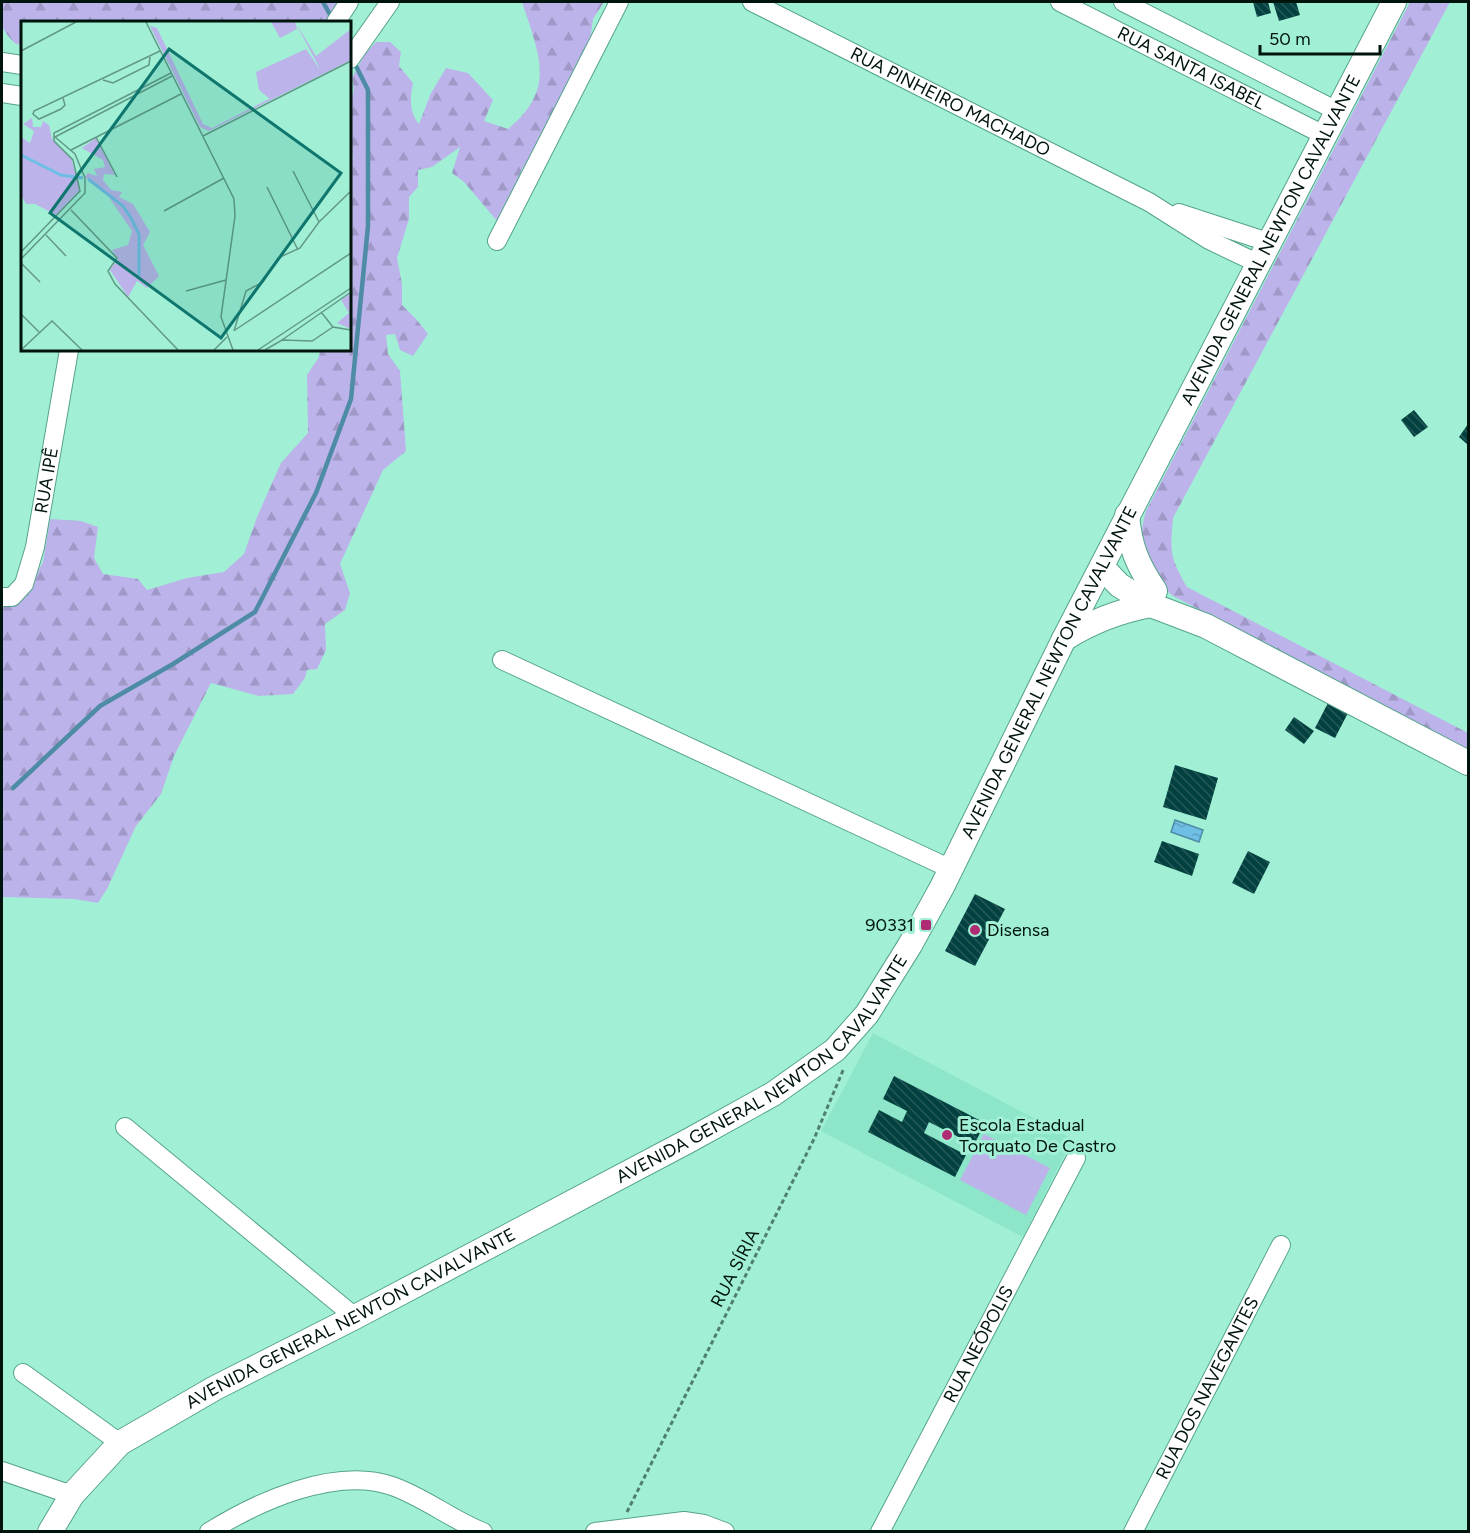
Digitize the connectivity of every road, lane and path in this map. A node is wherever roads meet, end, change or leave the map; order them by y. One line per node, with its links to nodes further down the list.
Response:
1 (390, 2): 7 (street)
2 (619, 2): 14 (street)
3 (752, 2): 15 (street, RUA PINHEIRO MACHADO)
4 (1060, 2): 13 (street, RUA SANTA ISABEL)
5 (1123, 2): 12 (street, RUA SANTA ISABEL)
6 (1394, 2): 12 (main road, AVENIDA GENERAL NEWTON CAVALVANTE)
7 (352, 56)
8 (2, 62): 9 (street)
9 (21, 65)
10 (2, 93): 11 (street)
11 (21, 96)
12 (1337, 111): 13 (main road, AVENIDA GENERAL NEWTON CAVALVANTE)
13 (1324, 135): 15 (main road, AVENIDA GENERAL NEWTON CAVALVANTE)
14 (497, 242)
15 (1263, 253): 17 (main road, AVENIDA GENERAL NEWTON CAVALVANTE)
16 (69, 351): 19 (street, RUA IPÊ)
17 (1127, 515): 18 (main road, AVENIDA GENERAL NEWTON CAVALVANTE); 20 (main road)
18 (1102, 567): 20 (main road); 21 (main road, AVENIDA GENERAL NEWTON CAVALVANTE)
19 (2, 597)
20 (1153, 598): 21 (main road); 23 (main road)
21 (1064, 639): 24 (main road, AVENIDA GENERAL NEWTON CAVALVANTE)
22 (502, 660): 24 (street)
23 (1468, 763)
24 (951, 869): 29 (main road, AVENIDA GENERAL NEWTON CAVALVANTE)
25 (845, 1066): 34 (path, RUA SÍRIA)
26 (125, 1127): 29 (street)
27 (1076, 1158): 40 (street, RUA NEÓPOLIS)
28 (1281, 1245): 41 (street, RUA DOS NAVEGANTES)
29 (355, 1317): 31 (main road, AVENIDA GENERAL NEWTON CAVALVANTE)
30 (23, 1373): 31 (street)
31 (120, 1443): 33 (main road, AVENIDA GENERAL NEWTON CAVALVANTE)
32 (2, 1471): 33 (street)
33 (72, 1495): 35 (main road, AVENIDA GENERAL NEWTON CAVALVANTE)
34 (618, 1529): 38 (street); 39 (street)
35 (50, 1532)
36 (208, 1532): 37 (street)
37 (483, 1532)
38 (595, 1532)
39 (725, 1532)
40 (880, 1532)
41 (1133, 1532)

